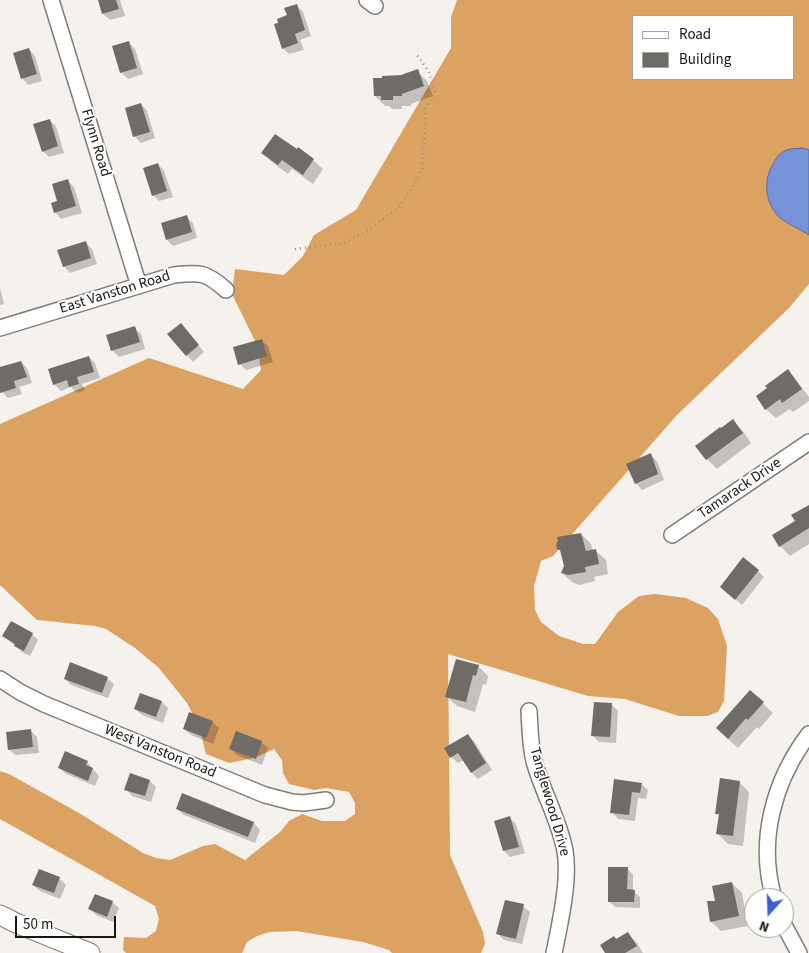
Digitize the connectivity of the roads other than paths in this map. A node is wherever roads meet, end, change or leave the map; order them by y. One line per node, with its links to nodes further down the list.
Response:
1 (51, 0): 2 (street, Flynn Road)
2 (139, 286): 3 (street, East Vanston Road); 4 (street, East Vanston Road)
3 (226, 290)
4 (0, 328)
5 (809, 442): 6 (street, Tamarack Drive)
6 (672, 535)
7 (0, 680): 10 (street, West Vanston Road)
8 (529, 711): 15 (street, Tanglewood Drive)
9 (809, 734): 11 (street)
10 (326, 800)
11 (772, 888)
12 (0, 915): 14 (main road)
13 (791, 938): 16 (street)
14 (90, 953)
15 (554, 953)
16 (799, 953)

